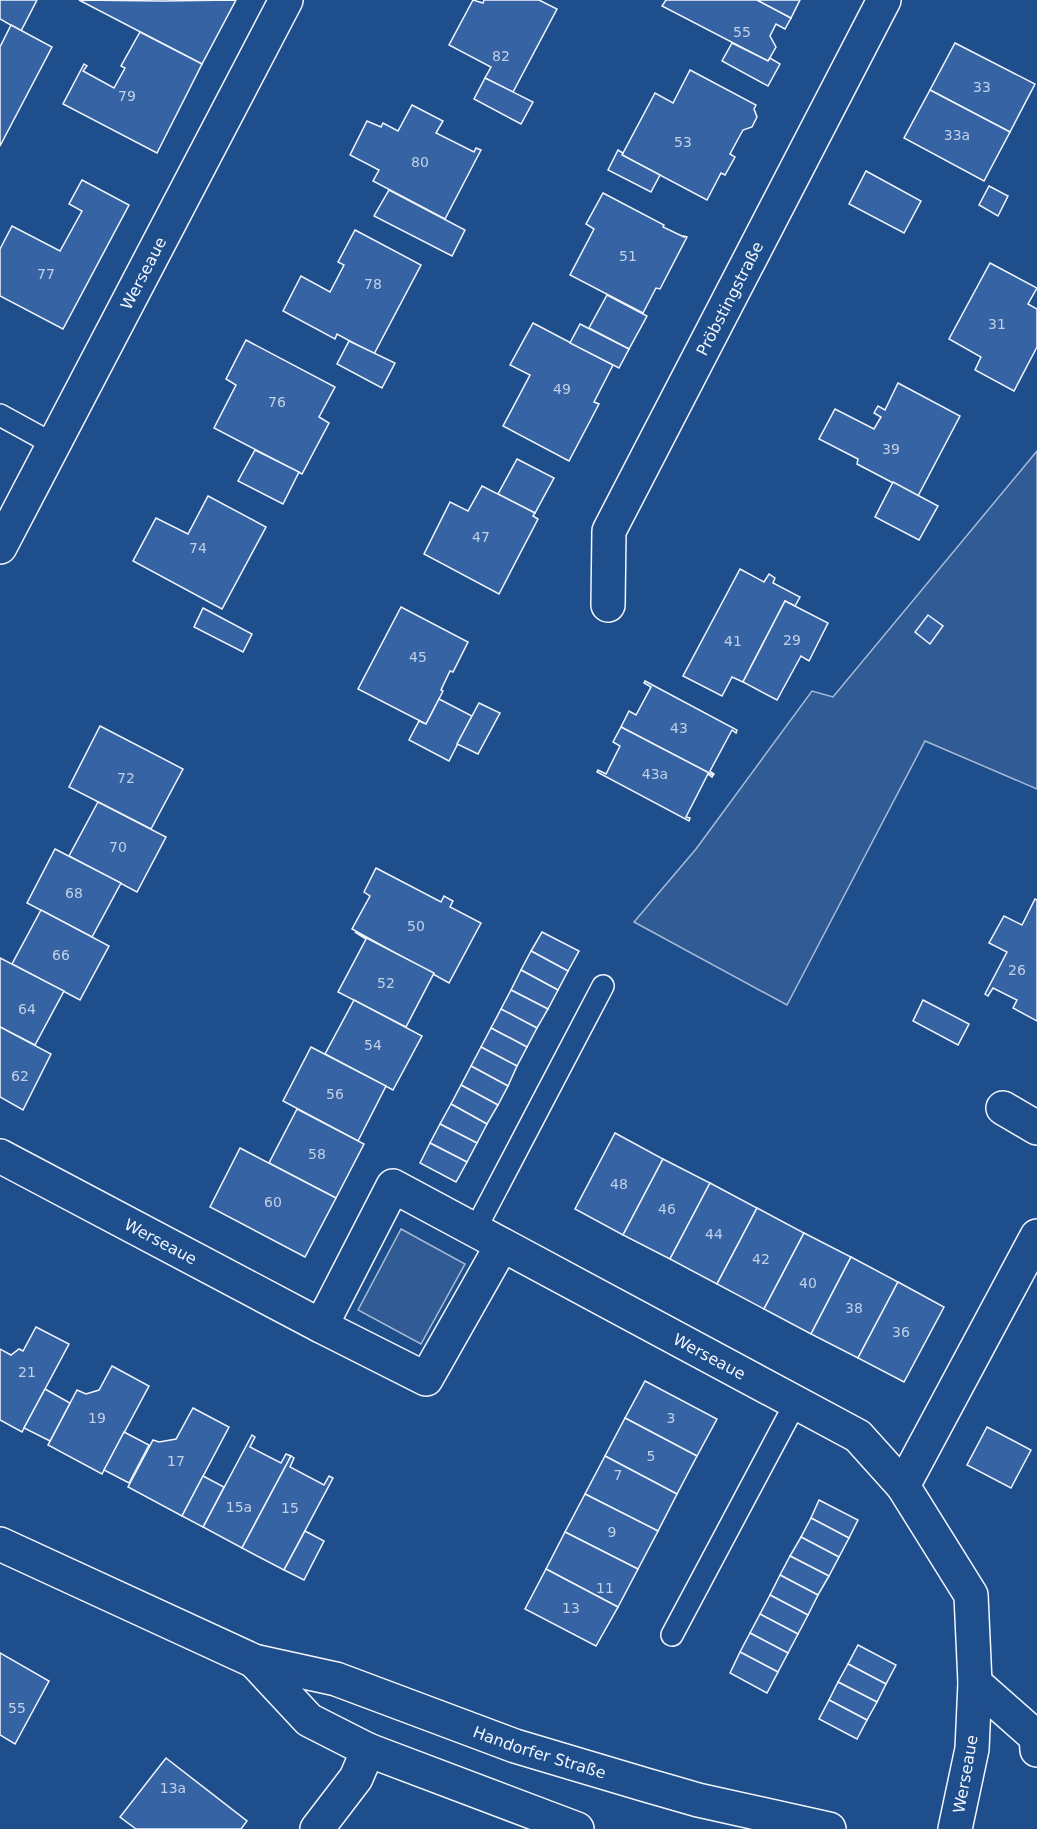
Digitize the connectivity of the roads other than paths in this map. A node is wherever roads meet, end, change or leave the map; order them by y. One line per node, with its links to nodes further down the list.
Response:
1 (286, 0): 4 (street, Werseaue)
2 (884, 0): 6 (street, Pröbstingstraße)
3 (0, 415): 4 (lane)
4 (54, 444): 5 (street, Werseaue)
5 (0, 547)
6 (608, 604)
7 (603, 986): 12 (lane)
8 (1003, 1108): 9 (street)
9 (1037, 1128)
10 (0, 1156): 13 (street, Werseaue)
11 (1037, 1236): 15 (street)
12 (489, 1238): 13 (street, Werseaue); 13 (street, Werseaue); 14 (street, Werseaue)
13 (321, 1326)
14 (796, 1402): 15 (street, Werseaue); 17 (lane)
15 (903, 1486): 19 (street, Werseaue)
16 (0, 1544): 18 (street, Handorfer Straße)
17 (672, 1635)
18 (254, 1661): 21 (street, Handorfer Straße); 24 (street, Handorfer Straße)
19 (975, 1683): 20 (street); 25 (street, Werseaue)
20 (1037, 1749)
21 (368, 1750): 22 (street); 23 (street, Handorfer Straße)
22 (317, 1829)
23 (577, 1829)
24 (829, 1829)
25 (955, 1829)

